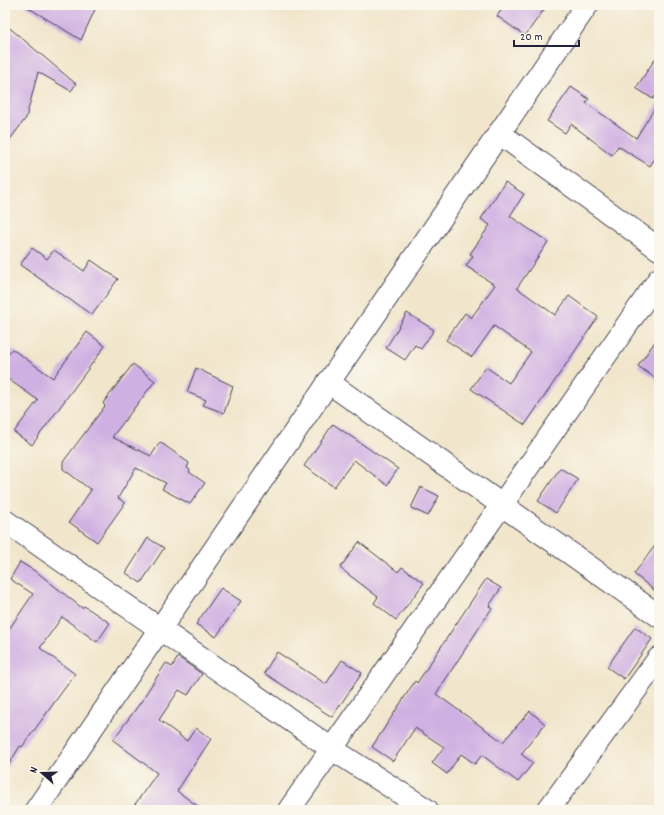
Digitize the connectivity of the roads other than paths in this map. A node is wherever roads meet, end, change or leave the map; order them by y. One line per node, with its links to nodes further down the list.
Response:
1 (586, 5): 2 (street)
2 (499, 133): 3 (street); 5 (street)
3 (659, 249)
4 (659, 279): 6 (street)
5 (328, 382): 6 (street); 9 (street)
6 (502, 505): 8 (street); 11 (street)
7 (5, 521): 9 (street)
8 (659, 616)
9 (159, 630): 11 (street); 12 (street)
10 (659, 658): 15 (street)
11 (332, 749): 13 (street); 14 (street)
12 (36, 810)
13 (289, 810)
14 (427, 810)
15 (548, 810)

